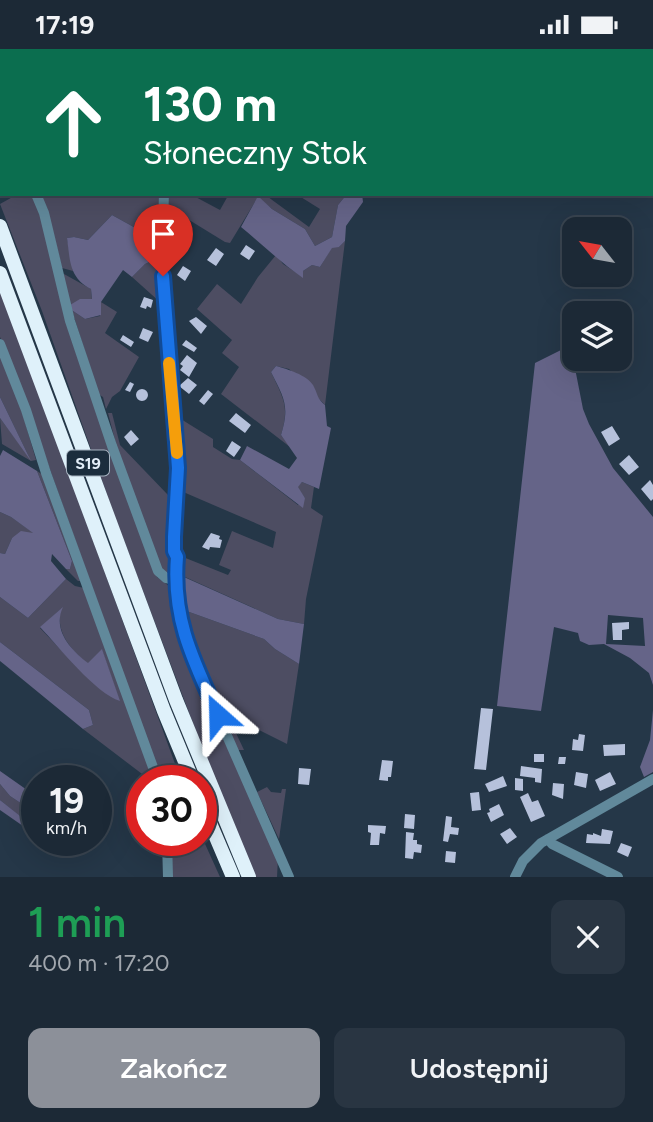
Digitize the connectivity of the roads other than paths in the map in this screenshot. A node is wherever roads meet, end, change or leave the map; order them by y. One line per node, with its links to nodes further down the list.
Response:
1 (37, 196): 6 (street)
2 (164, 196): 6 (street)
3 (0, 226): 17 (highway, S19)
4 (0, 272): 8 (highway, S19)
5 (0, 344): 7 (street)
6 (175, 580): 18 (street)
7 (152, 765)
8 (187, 765)
9 (653, 779): 10 (street)
10 (559, 832): 11 (street); 13 (street)
11 (548, 839): 13 (street); 19 (street)
12 (217, 840): 16 (highway)
13 (574, 853): 20 (street)
14 (167, 856): 15 (street)
15 (168, 877)
16 (233, 877)
17 (249, 877)
18 (289, 877)
19 (515, 877)
20 (618, 877)

